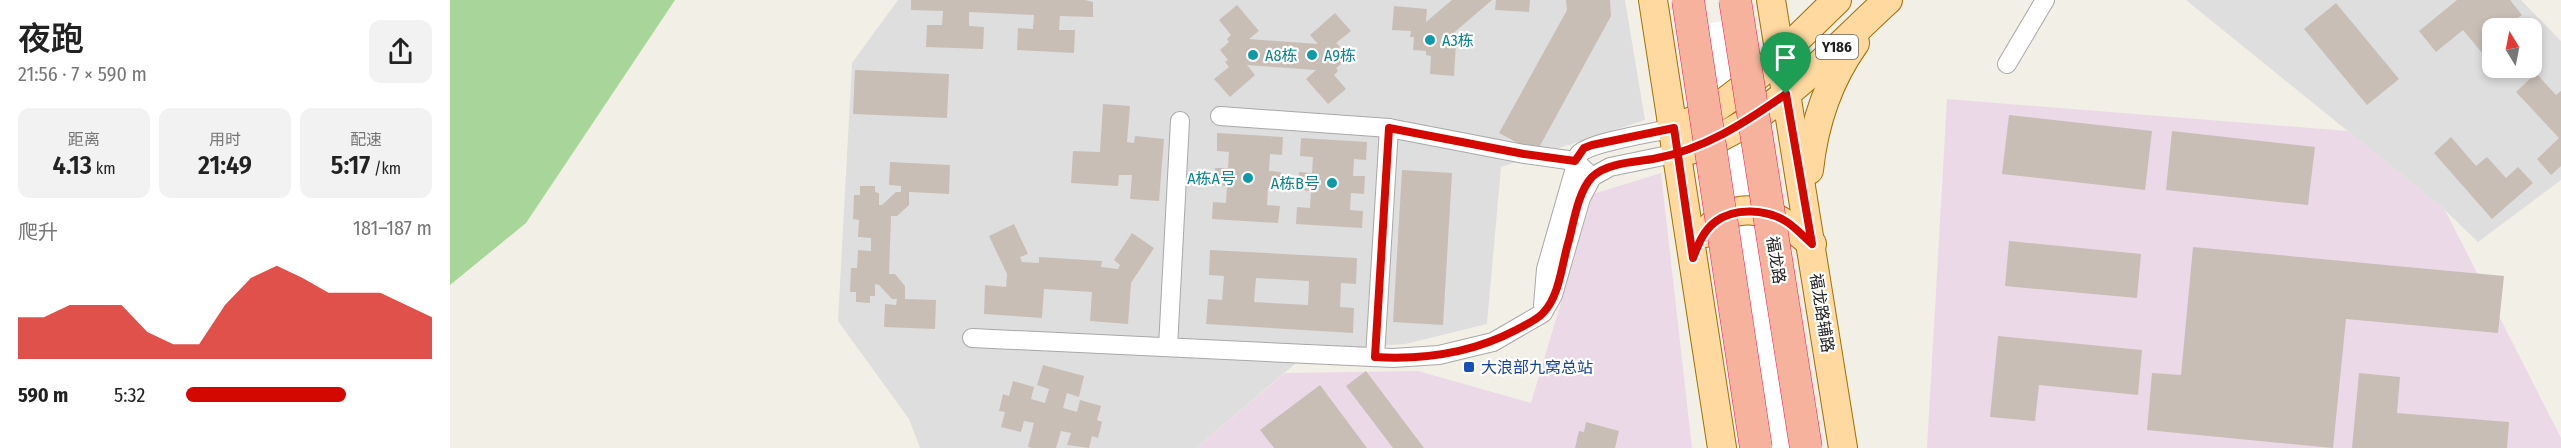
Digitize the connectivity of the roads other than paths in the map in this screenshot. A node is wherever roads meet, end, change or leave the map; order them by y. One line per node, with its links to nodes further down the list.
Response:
1 (1653, 0): 14 (main road)
2 (1688, 0): 25 (highway, bridge)
3 (1735, 0): 26 (highway, 福龙路, bridge)
4 (1771, 0): 8 (main road, 福龙路辅路)
5 (1837, 0): 8 (main road, Y186)
6 (2045, 0): 9 (street)
7 (1884, 3): 10 (main road, Y186); 17 (main road)
8 (1779, 55): 10 (main road, 福龙路辅路); 14 (main road, Y186)
9 (2007, 64)
10 (1786, 94): 14 (main road, Y186); 17 (main road, 福龙路辅路)
11 (1220, 116): 13 (street)
12 (1180, 121): 22 (street)
13 (1389, 128): 15 (street); 23 (street)
14 (1676, 141): 15 (street); 16 (street); 19 (main road)
15 (1575, 161): 16 (street); 20 (street)
16 (1592, 177): 20 (street)
17 (1807, 214): 18 (main road, 福龙路辅路)
18 (1812, 244): 19 (main road); 27 (main road, 福龙路辅路)
19 (1693, 258): 24 (main road)
20 (1543, 313): 23 (street)
21 (972, 338): 22 (street)
22 (1168, 347): 23 (street)
23 (1375, 357)
24 (1722, 448)
25 (1756, 448)
26 (1806, 448)
27 (1844, 448)

